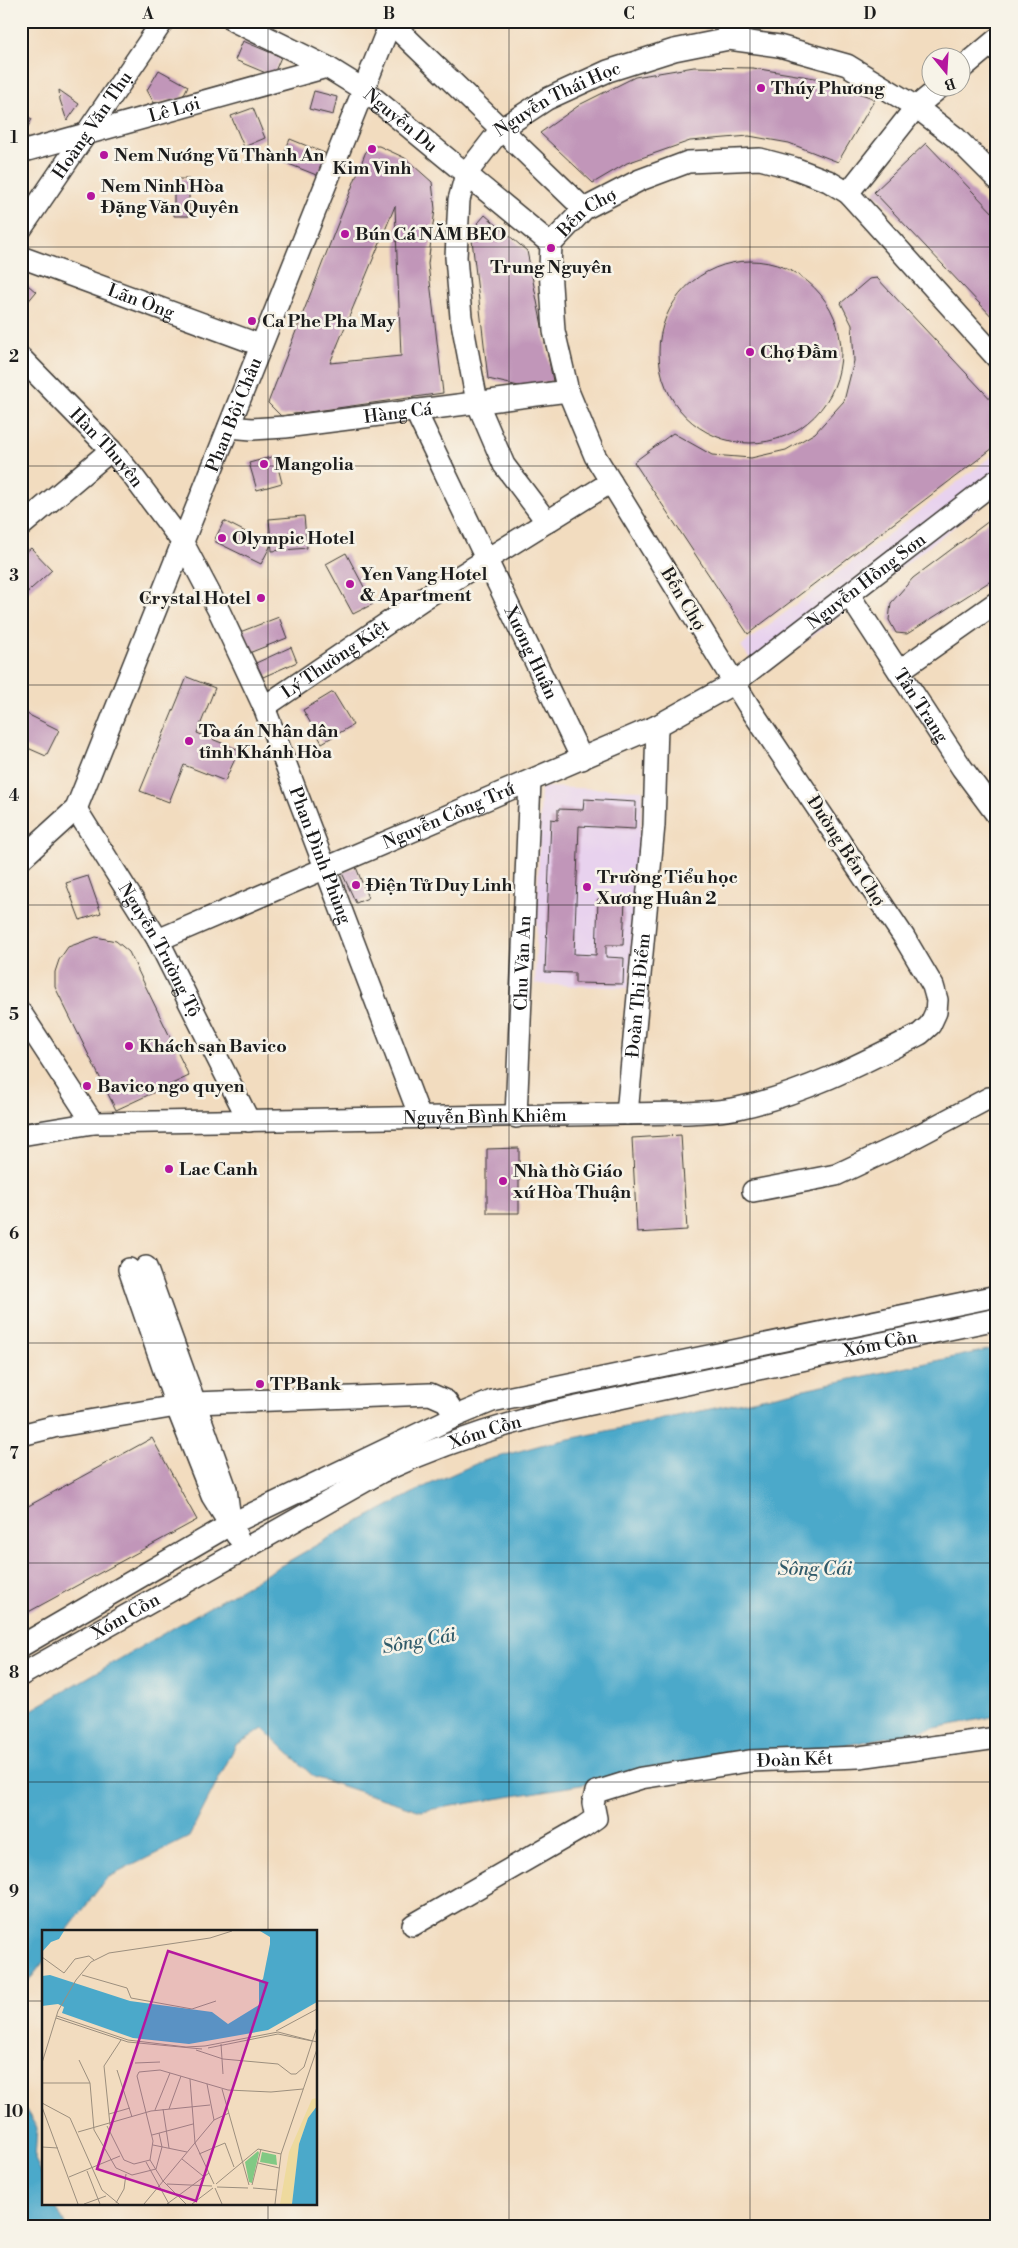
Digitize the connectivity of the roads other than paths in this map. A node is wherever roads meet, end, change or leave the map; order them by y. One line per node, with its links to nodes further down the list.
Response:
1 (163, 21): 12 (street, Hoàng Văn Thụ)
2 (234, 21): 7 (street, Nguyễn Du)
3 (391, 22): 8 (street, Phan Bội Châu); 11 (street)
4 (728, 30): 10 (street, Nguyễn Thái Học); 11 (street, Nguyễn Thái Học)
5 (997, 39): 6 (street)
6 (970, 62)
7 (327, 67): 8 (street, Nguyễn Du); 12 (street, Lê Lợi)
8 (364, 90): 14 (street, Nguyễn Du); 21 (street, Phan Bội Châu)
9 (927, 98): 10 (street)
10 (916, 107): 15 (street, Nguyễn Thái Học); 16 (street)
11 (501, 129): 14 (street, Nguyễn Thái Học); 17 (street)
12 (85, 133): 13 (street, Lê Lợi); 18 (street, Hoàng Văn Thụ)
13 (21, 152)
14 (466, 174): 19 (street, Nguyễn Du); 25 (street, Nguyễn Thái Học)
15 (997, 178)
16 (848, 193): 17 (street, Bến Chợ); 23 (street, Bến Chợ)
17 (584, 209): 19 (street, Bến Chợ)
18 (21, 229)
19 (551, 244): 24 (street, Bến Chợ)
20 (21, 257): 21 (street, Lãn Ông)
21 (260, 345): 27 (street, Phan Bội Châu)
22 (21, 358): 28 (street, Hàn Thuyên)
23 (997, 358)
24 (568, 391): 25 (street, Hàng Cá); 30 (street, Bến Chợ)
25 (477, 402): 26 (street, Hàng Cá); 31 (street, Nguyễn Thái Học)
26 (415, 410): 27 (street, Hàng Cá); 34 (street, Xương Huân)
27 (229, 427): 33 (street, Phan Bội Châu)
28 (111, 450): 32 (street); 33 (street, Hàn Thuyên)
29 (997, 480): 35 (street, Nguyễn Hồng Sơn)
30 (611, 482): 31 (street, Lý Thường Kiệt); 38 (street, Bến Chợ)
31 (547, 522): 34 (street, Lý Thường Kiệt)
32 (21, 526)
33 (183, 543): 39 (street, Phan Đình Phùng); 43 (street, Phan Bội Châu)
34 (487, 560): 39 (street, Lý Thường Kiệt); 41 (street, Xương Huân)
35 (849, 595): 37 (street, Tân Trang); 38 (street, Nguyễn Hồng Sơn)
36 (997, 602): 37 (street)
37 (899, 671): 44 (street, Tân Trang)
38 (734, 683): 40 (street, Nguyễn Công Trứ); 49 (street, Đường Bến Chợ)
39 (264, 708): 46 (street, Phan Đình Phùng)
40 (657, 726): 41 (street, Nguyễn Công Trứ); 51 (street, Đoàn Thị Điểm)
41 (582, 759): 42 (street, Nguyễn Công Trứ)
42 (530, 781): 46 (street, Nguyễn Công Trứ); 53 (street, Chu Văn An)
43 (76, 809): 45 (street); 47 (street, Nguyễn Trường Tộ)
44 (997, 815)
45 (21, 859)
46 (324, 869): 47 (street, Nguyễn Công Trứ); 52 (street, Phan Đình Phùng)
47 (158, 940): 54 (street, Nguyễn Trường Tộ)
48 (21, 1013): 55 (street)
49 (930, 1025): 51 (street, Nguyễn Bình Khiêm)
50 (989, 1098): 57 (street)
51 (627, 1114): 53 (street, Nguyễn Bình Khiêm)
52 (420, 1117): 53 (street, Nguyễn Bình Khiêm); 54 (street, Nguyễn Bình Khiêm)
53 (516, 1117)
54 (249, 1121): 55 (street, Nguyễn Bình Khiêm)
55 (93, 1123): 56 (street, Nguyễn Bình Khiêm)
56 (21, 1135)
57 (753, 1192)
58 (138, 1268): 61 (street)
59 (997, 1296): 62 (street, Xóm Cồn)
60 (997, 1319): 65 (street, Xóm Cồn)
61 (185, 1404): 62 (street); 63 (street); 64 (street)
62 (456, 1416): 64 (street, Xóm Cồn)
63 (21, 1434)
64 (231, 1524): 65 (street); 66 (street, Xóm Cồn)
65 (243, 1548): 67 (street, Xóm Cồn)
66 (21, 1646)
67 (21, 1675)
68 (997, 1738): 69 (street, Đoàn Kết)
69 (413, 1925)

